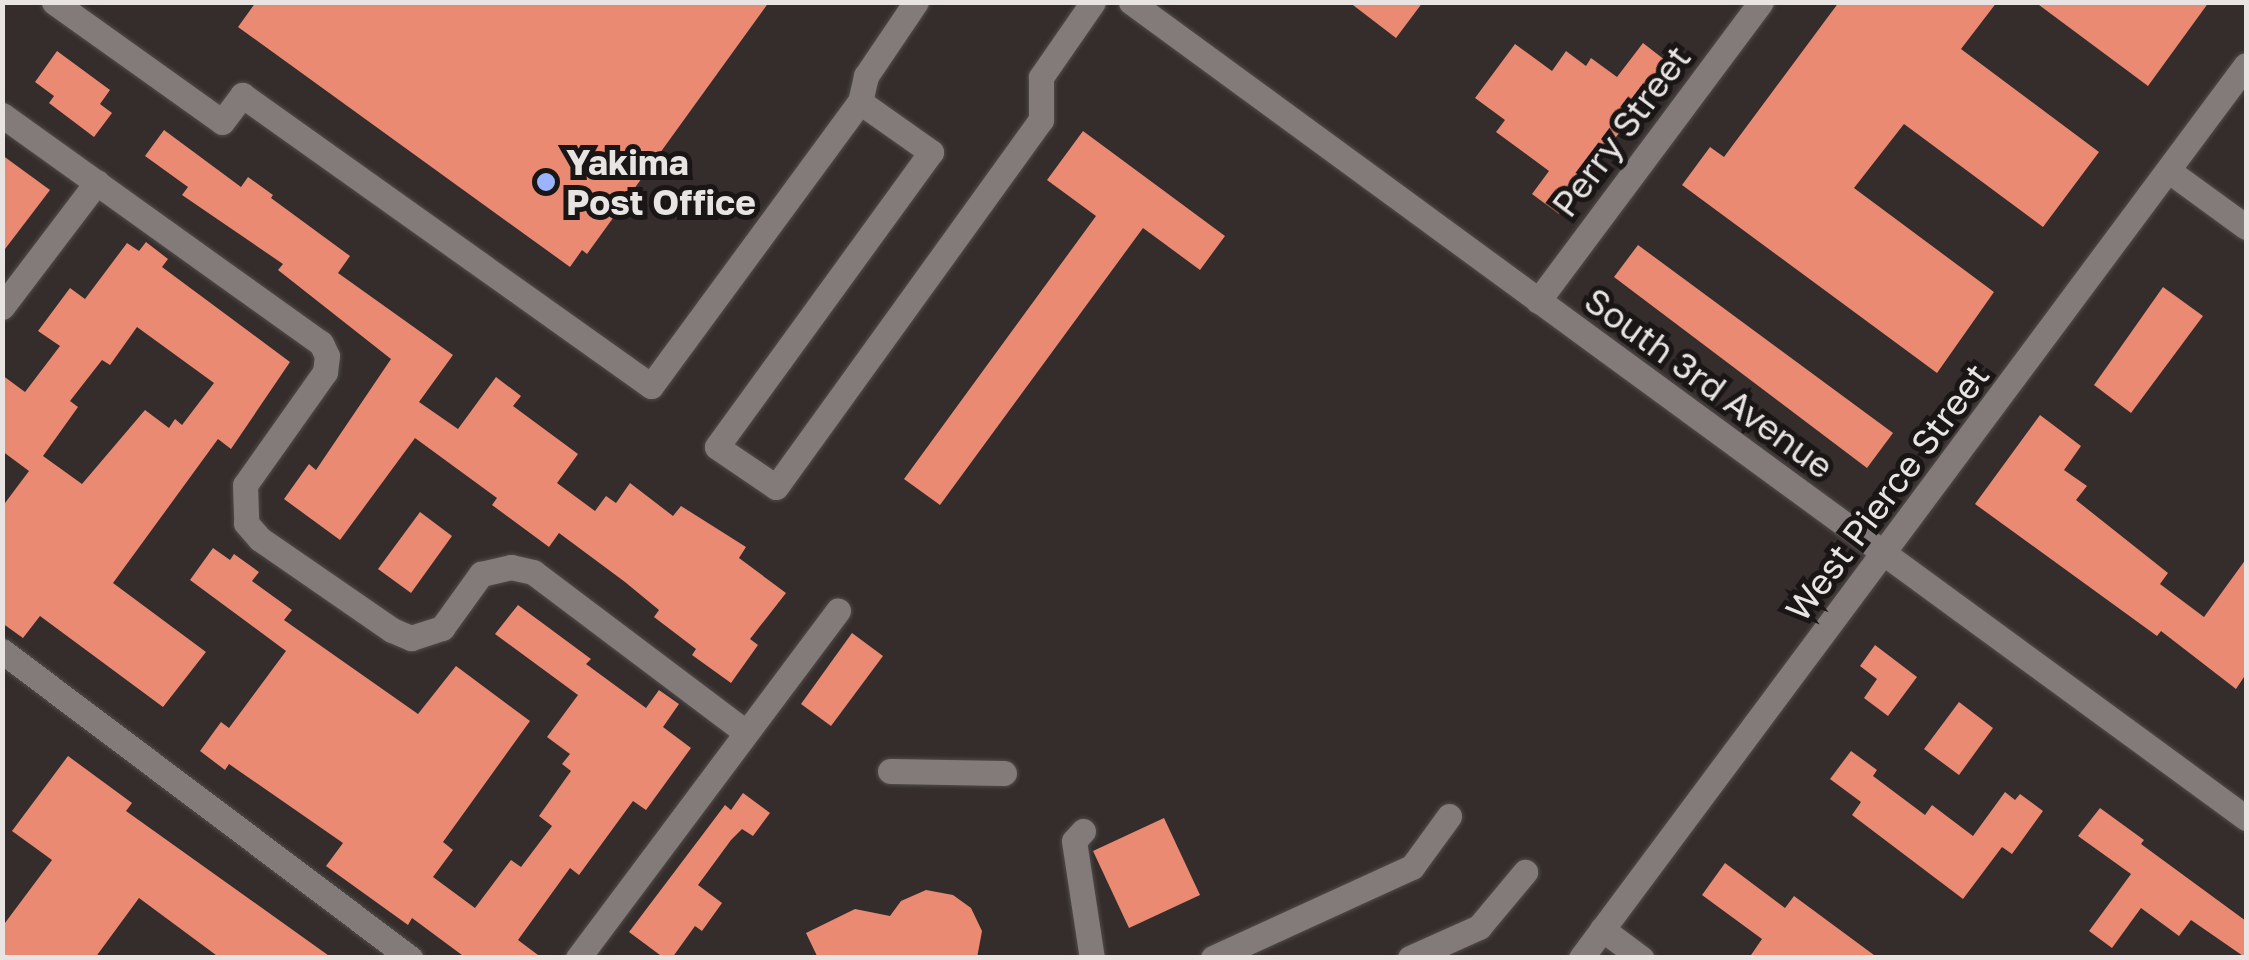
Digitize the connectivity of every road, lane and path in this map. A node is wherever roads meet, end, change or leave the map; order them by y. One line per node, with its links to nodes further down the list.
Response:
1 (54, 2): 7 (street)
2 (916, 2): 7 (street)
3 (1092, 2): 7 (street)
4 (1131, 2): 12 (street, South 3rd Avenue)
5 (1761, 2): 12 (street, Perry Street)
6 (2246, 66): 9 (street, West Pierce Street)
7 (860, 102)
8 (2, 115): 10 (street)
9 (2169, 171): 11 (street); 14 (street, West Pierce Street)
10 (97, 182): 13 (street); 17 (street)
11 (2246, 227)
12 (1538, 301): 14 (street, South 3rd Avenue)
13 (2, 308)
14 (1884, 556): 21 (street, South 3rd Avenue); 24 (street, West Pierce Street)
15 (838, 610): 17 (street)
16 (2, 651): 25 (street)
17 (745, 732): 26 (street)
18 (890, 771): 19 (street)
19 (1004, 773)
20 (1449, 816): 28 (street)
21 (2246, 818)
22 (1082, 830): 27 (street)
23 (1525, 872): 29 (street)
24 (1602, 929): 30 (street, West Pierce Street); 31 (street)
25 (410, 958)
26 (578, 958)
27 (1092, 958)
28 (1212, 958)
29 (1410, 958)
30 (1581, 958)
31 (1641, 958)

